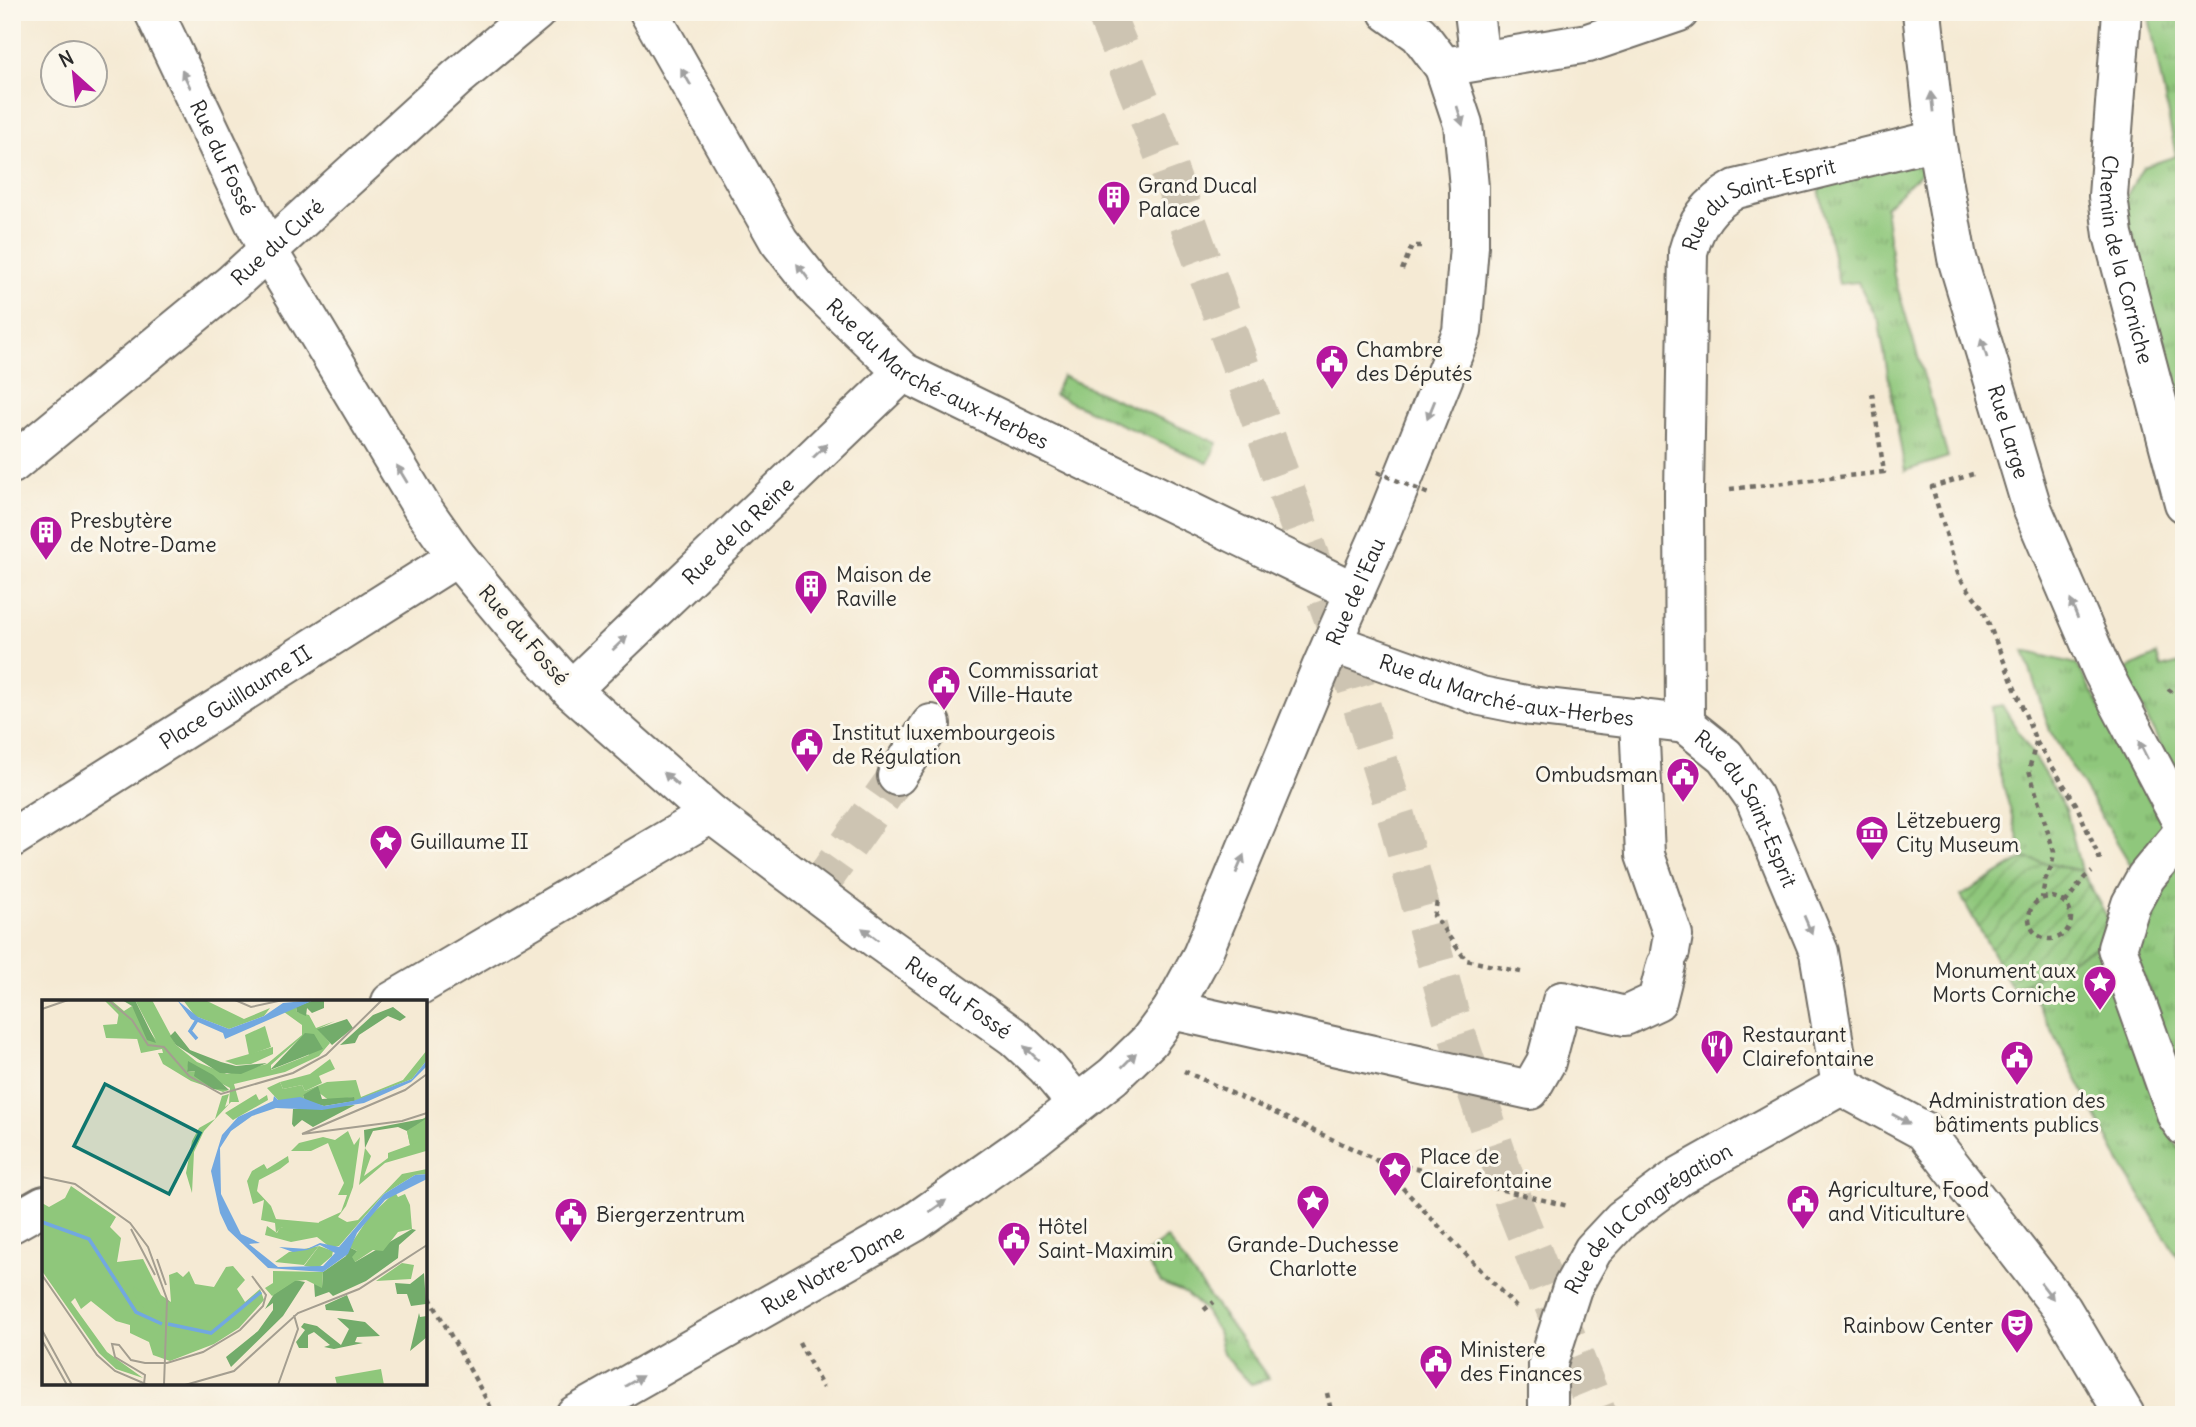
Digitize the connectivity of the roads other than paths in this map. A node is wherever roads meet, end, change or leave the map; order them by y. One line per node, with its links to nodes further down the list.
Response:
1 (154, 12): 11 (street, Rue du Fossé, one-way to 1)
2 (536, 12): 11 (street, Rue du Curé)
3 (649, 12): 12 (street, Rue du Marché-aux-Herbes, one-way to 3)
4 (1388, 12): 9 (street, Rue de l'Eau)
5 (1474, 12): 9 (street, Rue de l'Eau)
6 (1679, 12): 9 (street)
7 (1922, 12): 10 (street, Rue Large, one-way to 7)
8 (2122, 12): 14 (street, Chemin de la Corniche)
9 (1462, 64): 16 (street, Rue de l'Eau, one-way to 16)
10 (1936, 140): 21 (street, Rue du Saint-Esprit); 24 (street, Rue Large, one-way to 10)
11 (268, 251): 13 (street, Rue du Curé); 15 (street, Rue du Fossé, one-way to 11)
12 (903, 372): 16 (street, Rue du Marché-aux-Herbes); 18 (street, Rue de la Reine, one-way to 12)
13 (12, 464)
14 (2184, 503)
15 (457, 557): 18 (street, Rue du Fossé); 25 (street, Place Guillaume II)
16 (1355, 592): 17 (street, Rue de l'Eau)
17 (1332, 643): 19 (street, Rue du Marché-aux-Herbes); 27 (street, Rue de l'Eau, one-way to 17)
18 (571, 690): 23 (street, Rue du Fossé, one-way to 18)
19 (1639, 718): 21 (street, Rue du Marché-aux-Herbes); 27 (street)
20 (931, 724): 22 (street)
21 (1685, 724): 28 (street, Rue du Saint-Esprit, one-way to 28)
22 (897, 776)
23 (712, 814): 26 (street); 29 (street, Rue du Fossé, one-way to 23)
24 (2184, 828): 30 (street)
25 (12, 838)
26 (394, 1000)
27 (1172, 1010): 29 (street, Rue de l'Eau, one-way to 27)
28 (1841, 1086): 34 (street, Rue de la Congrégation); 35 (street, one-way to 35)
29 (1077, 1104): 33 (street, Rue Notre-Dame, one-way to 29)
30 (2184, 1126)
31 (42, 1206): 32 (street)
32 (12, 1223)
33 (575, 1415)
34 (1548, 1415)
35 (2125, 1415)

